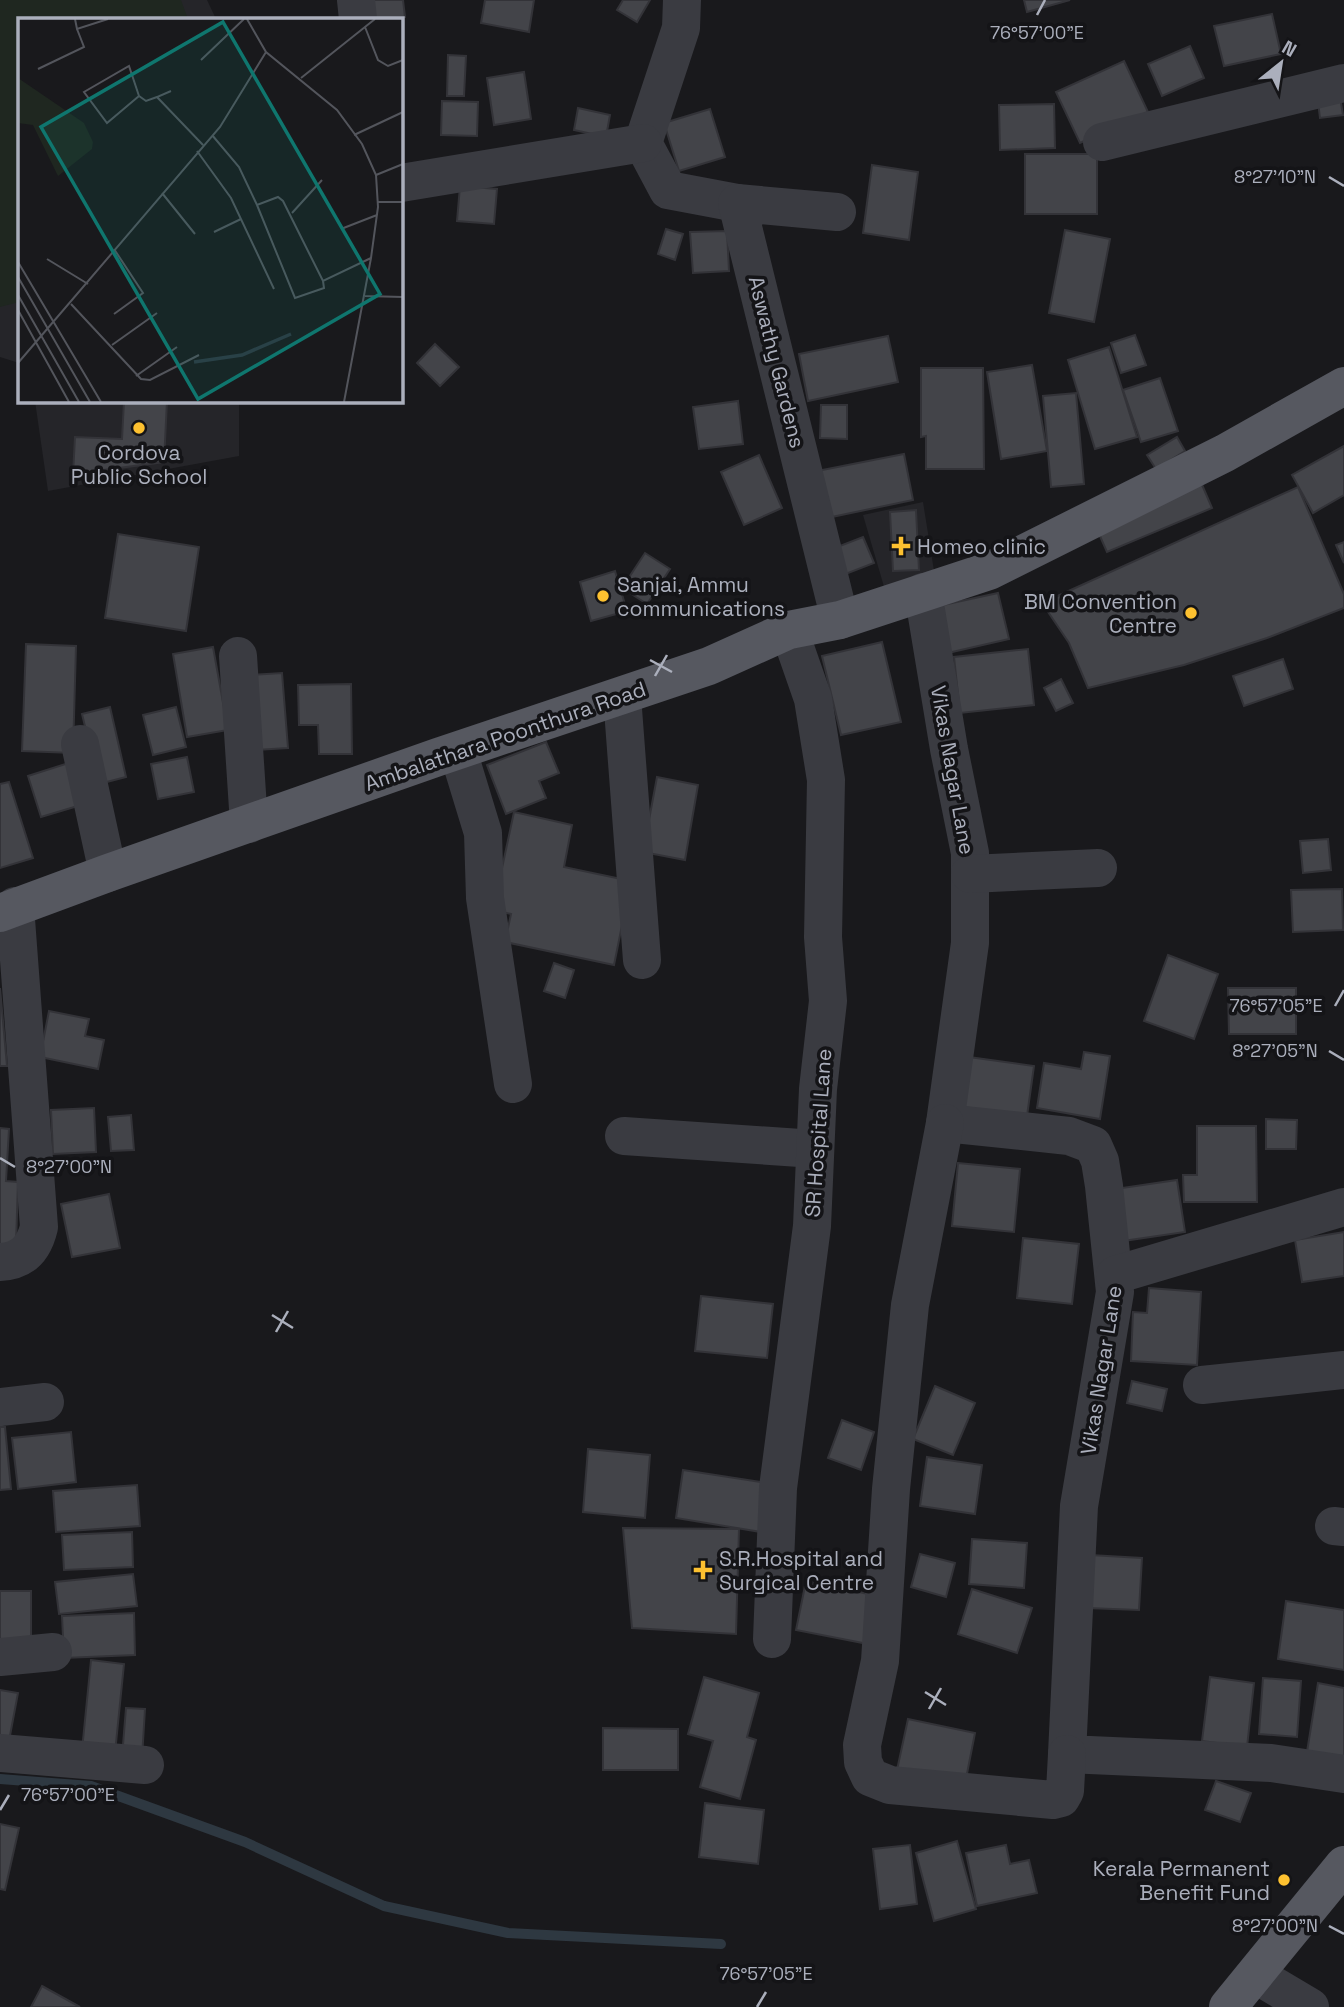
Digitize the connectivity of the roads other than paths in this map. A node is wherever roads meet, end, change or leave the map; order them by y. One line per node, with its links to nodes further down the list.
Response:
1 (356, 0): 3 (street)
2 (682, 0): 6 (street)
3 (358, 18)
4 (1344, 83): 5 (street)
5 (1102, 142)
6 (643, 143): 7 (street); 8 (street)
7 (402, 183)
8 (737, 203): 9 (street); 12 (street, Aswathy Gardens)
9 (838, 212)
10 (1344, 386): 11 (main road, Ambalathara Poonthura Road)
11 (923, 592): 12 (main road, Ambalathara Poonthura Road); 21 (street, Vikas Nagar Lane)
12 (840, 620): 13 (main road, Ambalathara Poonthura Road)
13 (789, 630): 15 (main road, Ambalathara Poonthura Road); 27 (street, SR Hospital Lane)
14 (238, 656): 18 (street)
15 (622, 696): 17 (main road, Ambalathara Poonthura Road); 23 (street)
16 (80, 744): 20 (street)
17 (458, 751): 18 (main road, Ambalathara Poonthura Road); 24 (street)
18 (248, 824): 20 (main road, Ambalathara Poonthura Road)
19 (1098, 868): 21 (street)
20 (107, 873): 22 (main road, Ambalathara Poonthura Road)
21 (970, 874): 25 (street, Vikas Nagar Lane)
22 (8, 910): 29 (street)
23 (642, 960)
24 (513, 1084)
25 (945, 1123): 30 (street, Vikas Nagar Lane); 39 (street, Vikas Nagar Lane)
26 (624, 1136): 27 (street)
27 (815, 1149): 35 (street, SR Hospital Lane)
28 (1344, 1207): 30 (street)
29 (0, 1262)
30 (1115, 1275): 39 (street, Vikas Nagar Lane)
31 (1344, 1370): 32 (street)
32 (1202, 1385)
33 (45, 1402): 34 (street)
34 (0, 1407)
35 (772, 1639)
36 (52, 1652): 37 (street)
37 (0, 1657)
38 (0, 1754): 40 (street)
39 (1067, 1754): 41 (street)
40 (145, 1765)
41 (1344, 1774)
42 (1343, 1867): 43 (main road)
43 (1256, 1975): 44 (main road); 45 (street)
44 (1227, 2007)
45 (1310, 2007)

